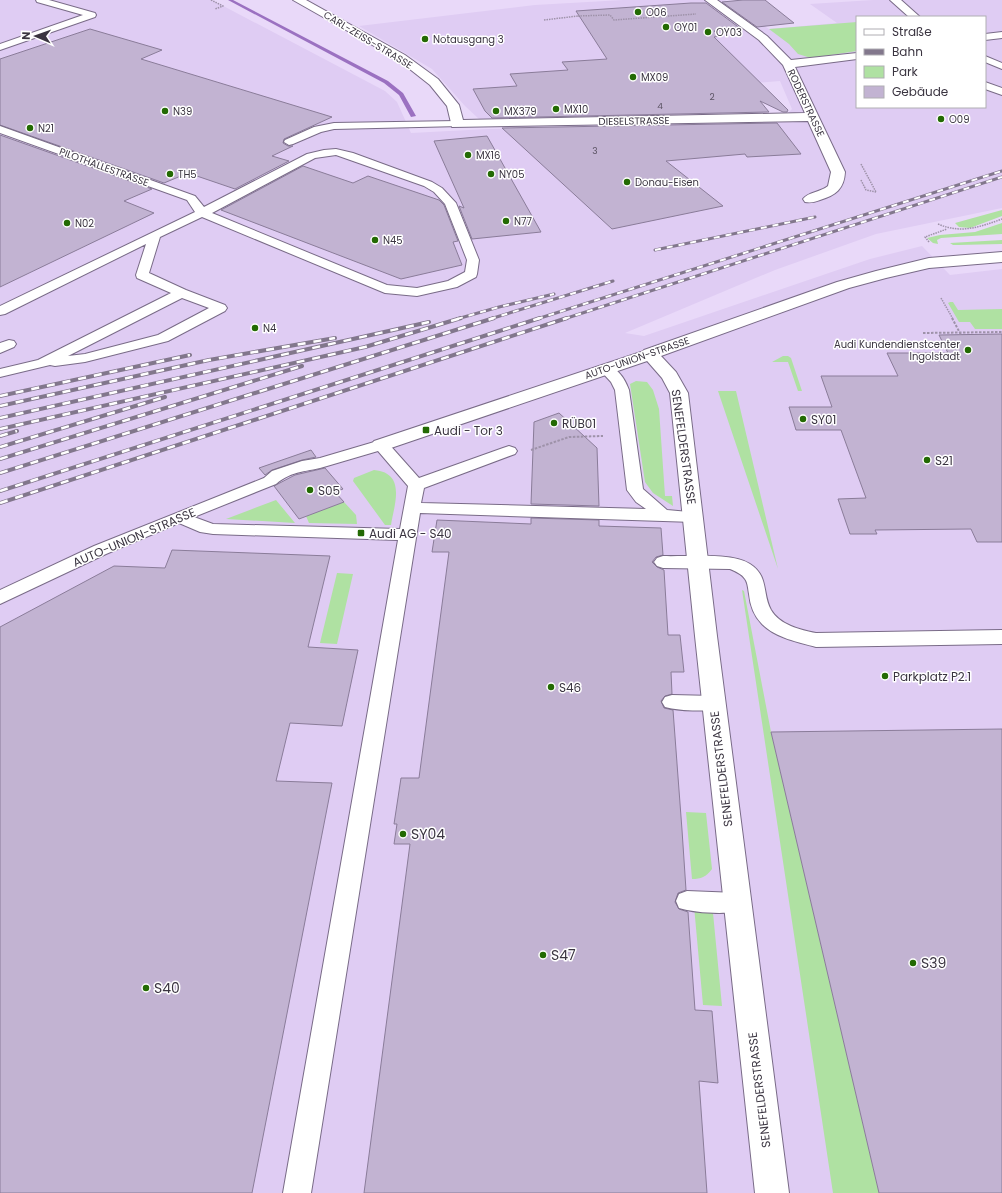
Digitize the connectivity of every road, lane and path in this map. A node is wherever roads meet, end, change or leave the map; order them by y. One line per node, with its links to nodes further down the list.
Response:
1 (40, 0): 12 (lane)
2 (211, 0): 6 (path)
3 (298, 0): 20 (street, CARL-ZEISS-STRASSE)
4 (710, 0): 15 (street, RODERSTRASSE)
5 (895, 0): 8 (street)
6 (215, 9)
7 (696, 14): 9 (path)
8 (914, 16)
9 (544, 20)
10 (1002, 35): 11 (street)
11 (986, 38)
12 (0, 46)
13 (856, 56): 15 (street)
14 (986, 59): 16 (lane)
15 (788, 64): 19 (street, RODERSTRASSE)
16 (1002, 66)
17 (986, 85): 18 (lane)
18 (1002, 92)
19 (812, 117): 20 (street, DIESELSTRASSE); 25 (street, RODERSTRASSE)
20 (457, 124): 22 (lane)
21 (0, 129): 26 (lane, PILOTHALLESTRASSE)
22 (289, 142)
23 (859, 176): 24 (path)
24 (876, 192)
25 (810, 199)
26 (202, 213): 26 (lane); 30 (lane)
27 (1002, 219): 29 (path)
28 (938, 224): 29 (path)
29 (947, 229): 31 (path)
30 (155, 235): 33 (lane); 35 (lane)
31 (932, 245)
32 (1002, 257): 39 (street, AUTO-UNION-STRASSE)
33 (181, 293): 40 (lane); 40 (lane)
34 (941, 298): 38 (path)
35 (0, 311)
36 (1002, 332): 38 (path)
37 (923, 333): 38 (path)
38 (960, 334)
39 (650, 354): 41 (street, AUTO-UNION-STRASSE); 50 (street, SENEFELDERSTRASSE)
40 (43, 363): 42 (lane)
41 (606, 369): 43 (lane); 44 (street, AUTO-UNION-STRASSE)
42 (0, 373)
43 (628, 437): 45 (path); 48 (lane)
44 (381, 445): 46 (lane); 49 (lane, AUTO-UNION-STRASSE)
45 (509, 451): 46 (lane)
46 (416, 485): 47 (lane)
47 (412, 508): 48 (lane); 51 (lane)
48 (663, 515): 50 (lane)
49 (179, 517): 51 (lane); 54 (lane, AUTO-UNION-STRASSE)
50 (694, 517): 53 (street, SENEFELDERSTRASSE)
51 (407, 535): 60 (lane)
52 (663, 562): 53 (lane)
53 (698, 562): 55 (lane); 57 (street, SENEFELDERSTRASSE)
54 (0, 598)
55 (1002, 637)
56 (672, 702): 57 (lane)
57 (714, 703): 59 (street, SENEFELDERSTRASSE)
58 (687, 901): 59 (lane)
59 (737, 903): 61 (street, SENEFELDERSTRASSE)
60 (297, 1193)
61 (772, 1193)

